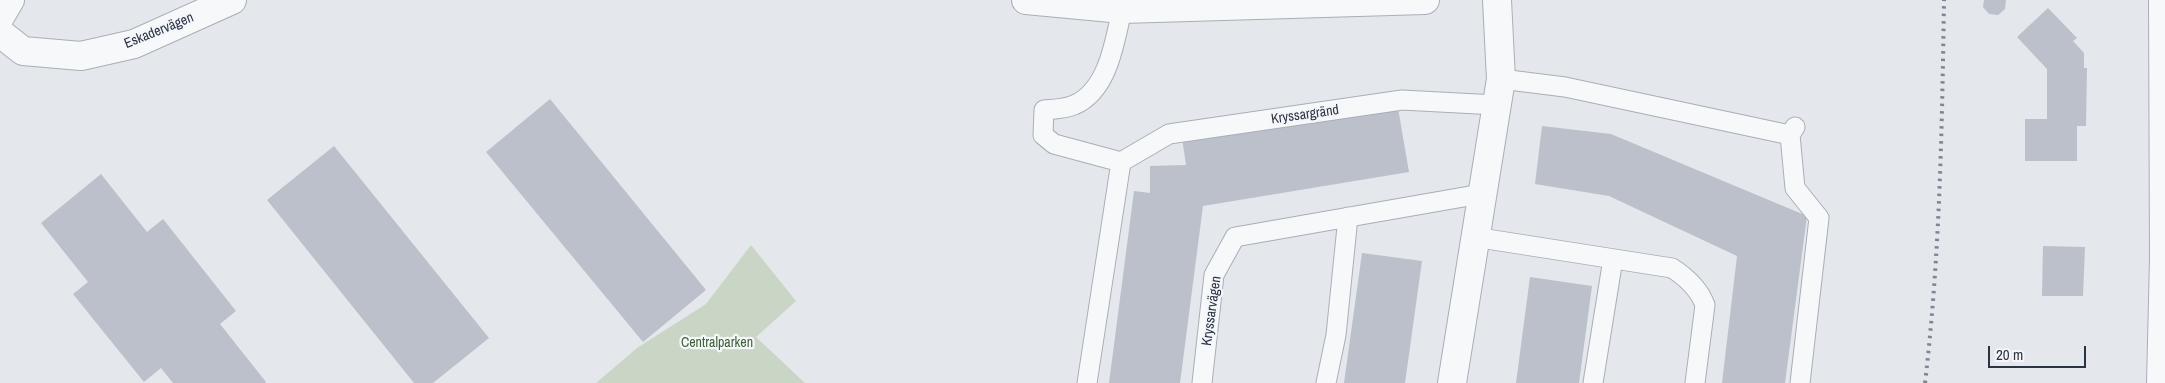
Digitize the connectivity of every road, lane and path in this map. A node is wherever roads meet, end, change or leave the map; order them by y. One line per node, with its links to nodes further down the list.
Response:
1 (10, 0): 8 (street)
2 (232, 0): 9 (street, Eskadervägen)
3 (1026, 0): 7 (street)
4 (1425, 0): 7 (street)
5 (1498, 0): 10 (street)
6 (2163, 0): 15 (street)
7 (1122, 9): 11 (lane)
8 (0, 17)
9 (0, 33)
10 (1498, 92): 11 (lane, Kryssargränd); 12 (street); 23 (lane, Kryssargränd)
11 (1121, 162): 17 (lane)
12 (1482, 194): 13 (lane, Kryssarvägen); 14 (street)
13 (1348, 217): 18 (lane, Kryssarvägen); 19 (lane)
14 (1474, 237): 16 (lane); 20 (street)
15 (2164, 258): 24 (street)
16 (1612, 259): 21 (lane); 22 (lane)
17 (1087, 383)
18 (1202, 383)
19 (1326, 383)
20 (1452, 383)
21 (1593, 383)
22 (1695, 383)
23 (1800, 383)
24 (2161, 383)

